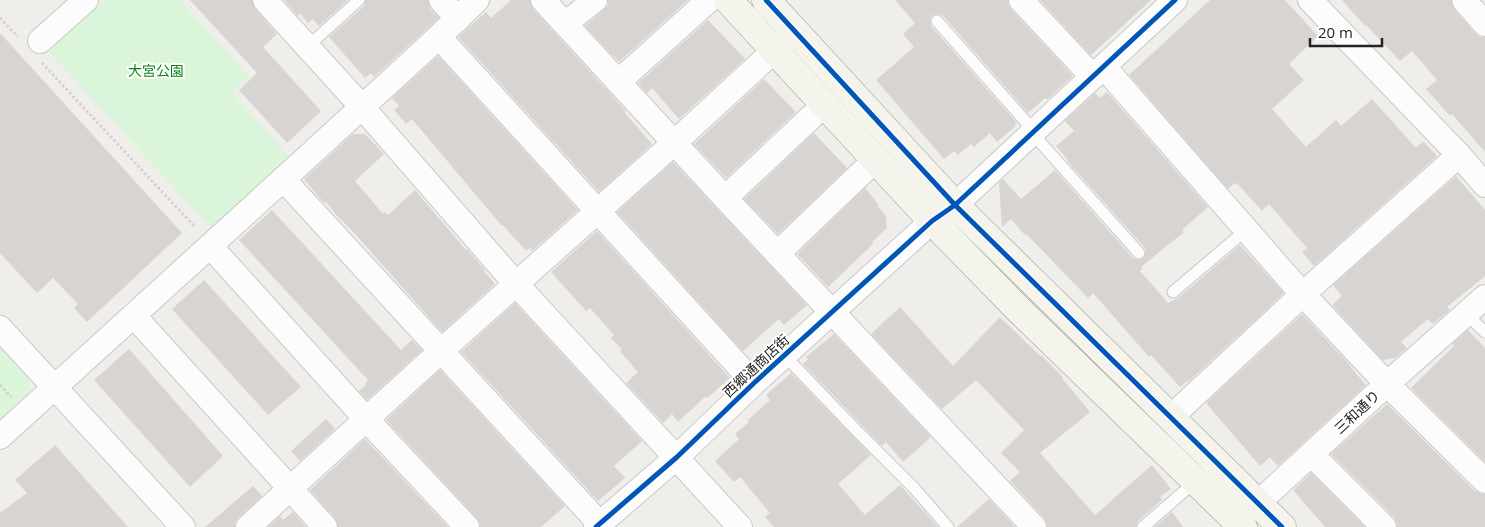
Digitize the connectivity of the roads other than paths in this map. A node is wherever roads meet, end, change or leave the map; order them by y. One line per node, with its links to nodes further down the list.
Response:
1 (86, 0): 21 (street)
2 (265, 0): 22 (street)
3 (359, 0): 22 (lane)
4 (441, 0): 15 (street)
5 (477, 0): 15 (street)
6 (543, 0): 17 (street)
7 (595, 0): 17 (street)
8 (709, 0): 25 (street)
9 (728, 0): 23 (street)
10 (766, 0): 19 (street)
11 (1021, 0): 24 (street)
12 (1175, 0): 24 (street, 西郷通商店街)
13 (1310, 0): 30 (street)
14 (1464, 0): 18 (street)
15 (458, 19): 20 (street)
16 (937, 21): 28 (lane)
17 (565, 24): 25 (street)
18 (1485, 24)
19 (795, 32): 23 (street); 35 (street)
20 (439, 37): 27 (street); 36 (street)
21 (33, 47)
22 (307, 48): 27 (street)
23 (774, 51): 26 (street); 29 (street)
24 (1098, 72): 28 (street, 西郷通商店街); 38 (street)
25 (618, 82): 29 (street)
26 (824, 105): 31 (street); 34 (street)
27 (362, 107): 32 (street); 42 (street)
28 (1033, 132): 35 (street, 西郷通商店街); 40 (lane)
29 (674, 143): 34 (street); 36 (street)
30 (1460, 155): 33 (street); 44 (street)
31 (876, 160): 37 (street); 41 (street)
32 (283, 179): 39 (street); 51 (street)
33 (1485, 185)
34 (725, 198): 41 (street)
35 (955, 205): 37 (street, 西郷通商店街); 56 (street)
36 (597, 211): 42 (street); 53 (street)
37 (932, 221): 46 (street, 西郷通商店街); 61 (street)
38 (1246, 230): 43 (lane); 44 (street)
39 (205, 239): 48 (street); 57 (street)
40 (1139, 253)
41 (776, 254): 46 (street)
42 (516, 284): 51 (street); 60 (street)
43 (1173, 292)
44 (1303, 294): 54 (street); 56 (street)
45 (1485, 297): 47 (street, 三和通り)
46 (831, 312): 52 (street, 西郷通商店街); 73 (street)
47 (1466, 314): 50 (lane); 54 (street, 三和通り)
48 (134, 316): 55 (street); 63 (street)
49 (0, 328): 55 (street)
50 (1485, 332)
51 (441, 351): 57 (street); 66 (street)
52 (784, 355): 53 (street, 西郷通商店街); 72 (lane)
53 (754, 383): 60 (street, 西郷通商店街)
54 (1387, 384): 59 (street, 三和通り); 62 (street)
55 (55, 388): 58 (street); 67 (street)
56 (1171, 418): 64 (street)
57 (366, 419): 63 (street); 70 (street)
58 (0, 437)
59 (1311, 454): 64 (street, 三和通り); 76 (street)
60 (677, 458): 66 (street, 西郷通商店街); 71 (street)
61 (1196, 481): 65 (street); 74 (lane)
62 (1485, 481)
63 (290, 489): 68 (street); 69 (street)
64 (1258, 503): 65 (street, 三和通り); 75 (street)
65 (1236, 525)
66 (598, 526)
67 (183, 527)
68 (248, 527)
69 (325, 527)
70 (467, 527)
71 (740, 527)
72 (948, 527)
73 (1034, 527)
74 (1143, 527)
75 (1282, 527)
76 (1384, 527)

